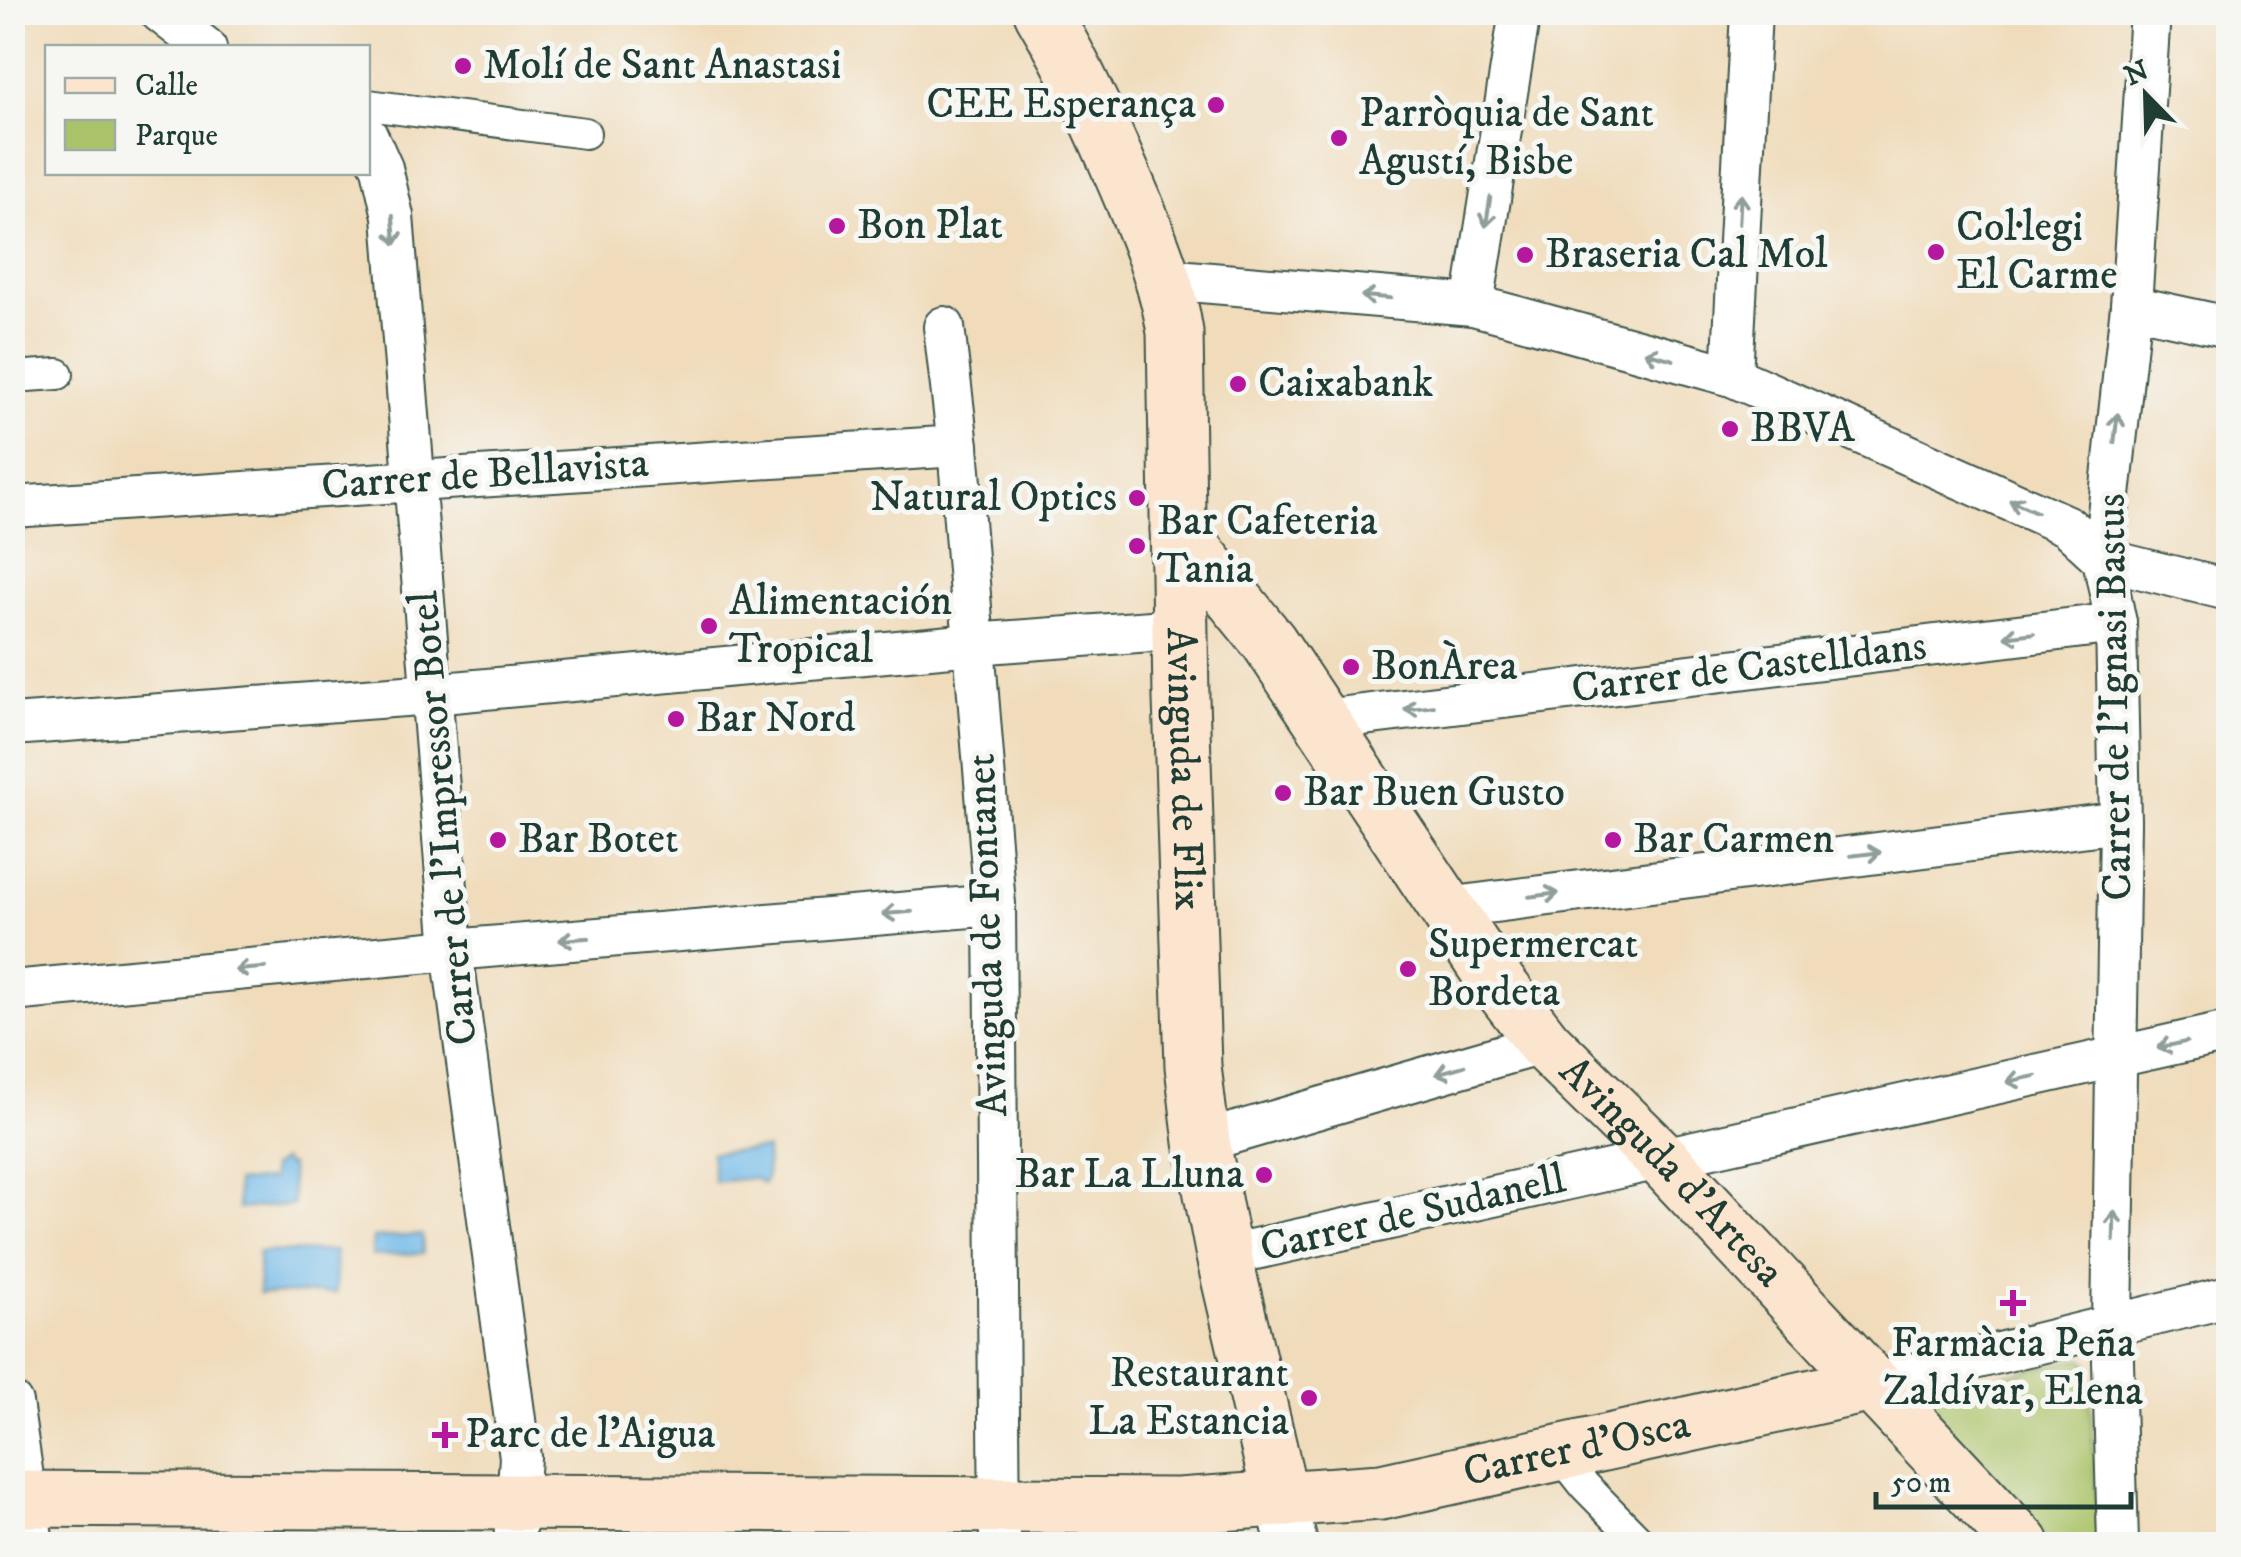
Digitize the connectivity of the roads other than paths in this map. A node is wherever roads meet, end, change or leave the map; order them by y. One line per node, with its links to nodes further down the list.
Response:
1 (160, 12): 6 (street)
2 (1042, 12): 10 (main road, Avinguda de Flix)
3 (1520, 12): 11 (street, one-way to 11)
4 (1750, 12): 16 (street, one-way to 4)
5 (2150, 12): 12 (street, Carrer de l'Ignasi Bastus)
6 (202, 45)
7 (370, 105): 8 (street)
8 (585, 133)
9 (370, 141): 19 (street, Carrer de l'Impressor Botel, one-way to 19)
10 (1164, 279): 11 (street, one-way to 10); 21 (main road, Avinguda de Flix)
11 (1473, 305): 16 (street, one-way to 11)
12 (2131, 306): 14 (street); 22 (street, Carrer de l'Ignasi Bastus, one-way to 12)
13 (944, 327): 18 (street, Avinguda de Fontanet)
14 (2228, 328)
15 (58, 374): 17 (street)
16 (1732, 376): 22 (street, one-way to 16)
17 (12, 377)
18 (958, 446): 19 (street, Carrer de Bellavista); 26 (street, Avinguda de Fontanet)
19 (413, 478): 20 (street, Carrer de Bellavista); 27 (street, Carrer de l'Impressor Botel)
20 (12, 506)
21 (1178, 530): 25 (main road, Avinguda de Flix); 28 (main road, Avinguda d'Artesa)
22 (2103, 560): 23 (street); 24 (street, Carrer de l'Ignasi Bastus)
23 (2228, 590)
24 (2116, 623): 28 (street, Carrer de Castelldans, one-way to 28); 30 (street, Carrer de l'Ignasi Bastus)
25 (1180, 629): 26 (street); 38 (main road, Avinguda de Flix)
26 (972, 644): 27 (street); 31 (street, Avinguda de Fontanet)
27 (432, 694): 29 (street); 33 (street, Carrer de l'Impressor Botel)
28 (1322, 720): 32 (main road, Avinguda d'Artesa)
29 (12, 725)
30 (2120, 822): 32 (street, one-way to 30); 37 (street, Carrer de l'Ignasi Bastus)
31 (994, 905): 33 (street, one-way to 33); 49 (street, Avinguda de Fontanet)
32 (1447, 908): 36 (main road, Avinguda d'Artesa)
33 (452, 950): 34 (street, one-way to 34); 47 (street, Carrer de l'Impressor Botel)
34 (12, 991)
35 (2228, 1032): 37 (street, Carrer de Sudanell, one-way to 37)
36 (1544, 1043): 38 (street, one-way to 38); 39 (main road, Avinguda d'Artesa)
37 (2116, 1058): 39 (street, Carrer de Sudanell, one-way to 39); 42 (street, Carrer de l'Ignasi Bastus, one-way to 37)
38 (1202, 1142): 40 (main road, Avinguda de Flix)
39 (1662, 1158): 40 (street, Carrer de Sudanell); 43 (main road, Avinguda d'Artesa)
40 (1224, 1256): 48 (main road, Avinguda de Flix)
41 (2228, 1297): 42 (street)
42 (2112, 1324): 43 (street); 52 (street, Carrer de l'Ignasi Bastus)
43 (1872, 1384): 45 (main road, Carrer d'Osca); 51 (main road, Avinguda d'Artesa)
44 (12, 1404): 46 (street)
45 (1559, 1453): 48 (main road, Carrer d'Osca); 50 (street)
46 (24, 1514): 47 (main road, Carrer d'Osca)
47 (517, 1522): 49 (main road, Carrer d'Osca)
48 (1286, 1522): 49 (main road, Carrer d'Osca)
49 (1000, 1524)
50 (1642, 1544)
51 (2022, 1544)
52 (2118, 1544)

